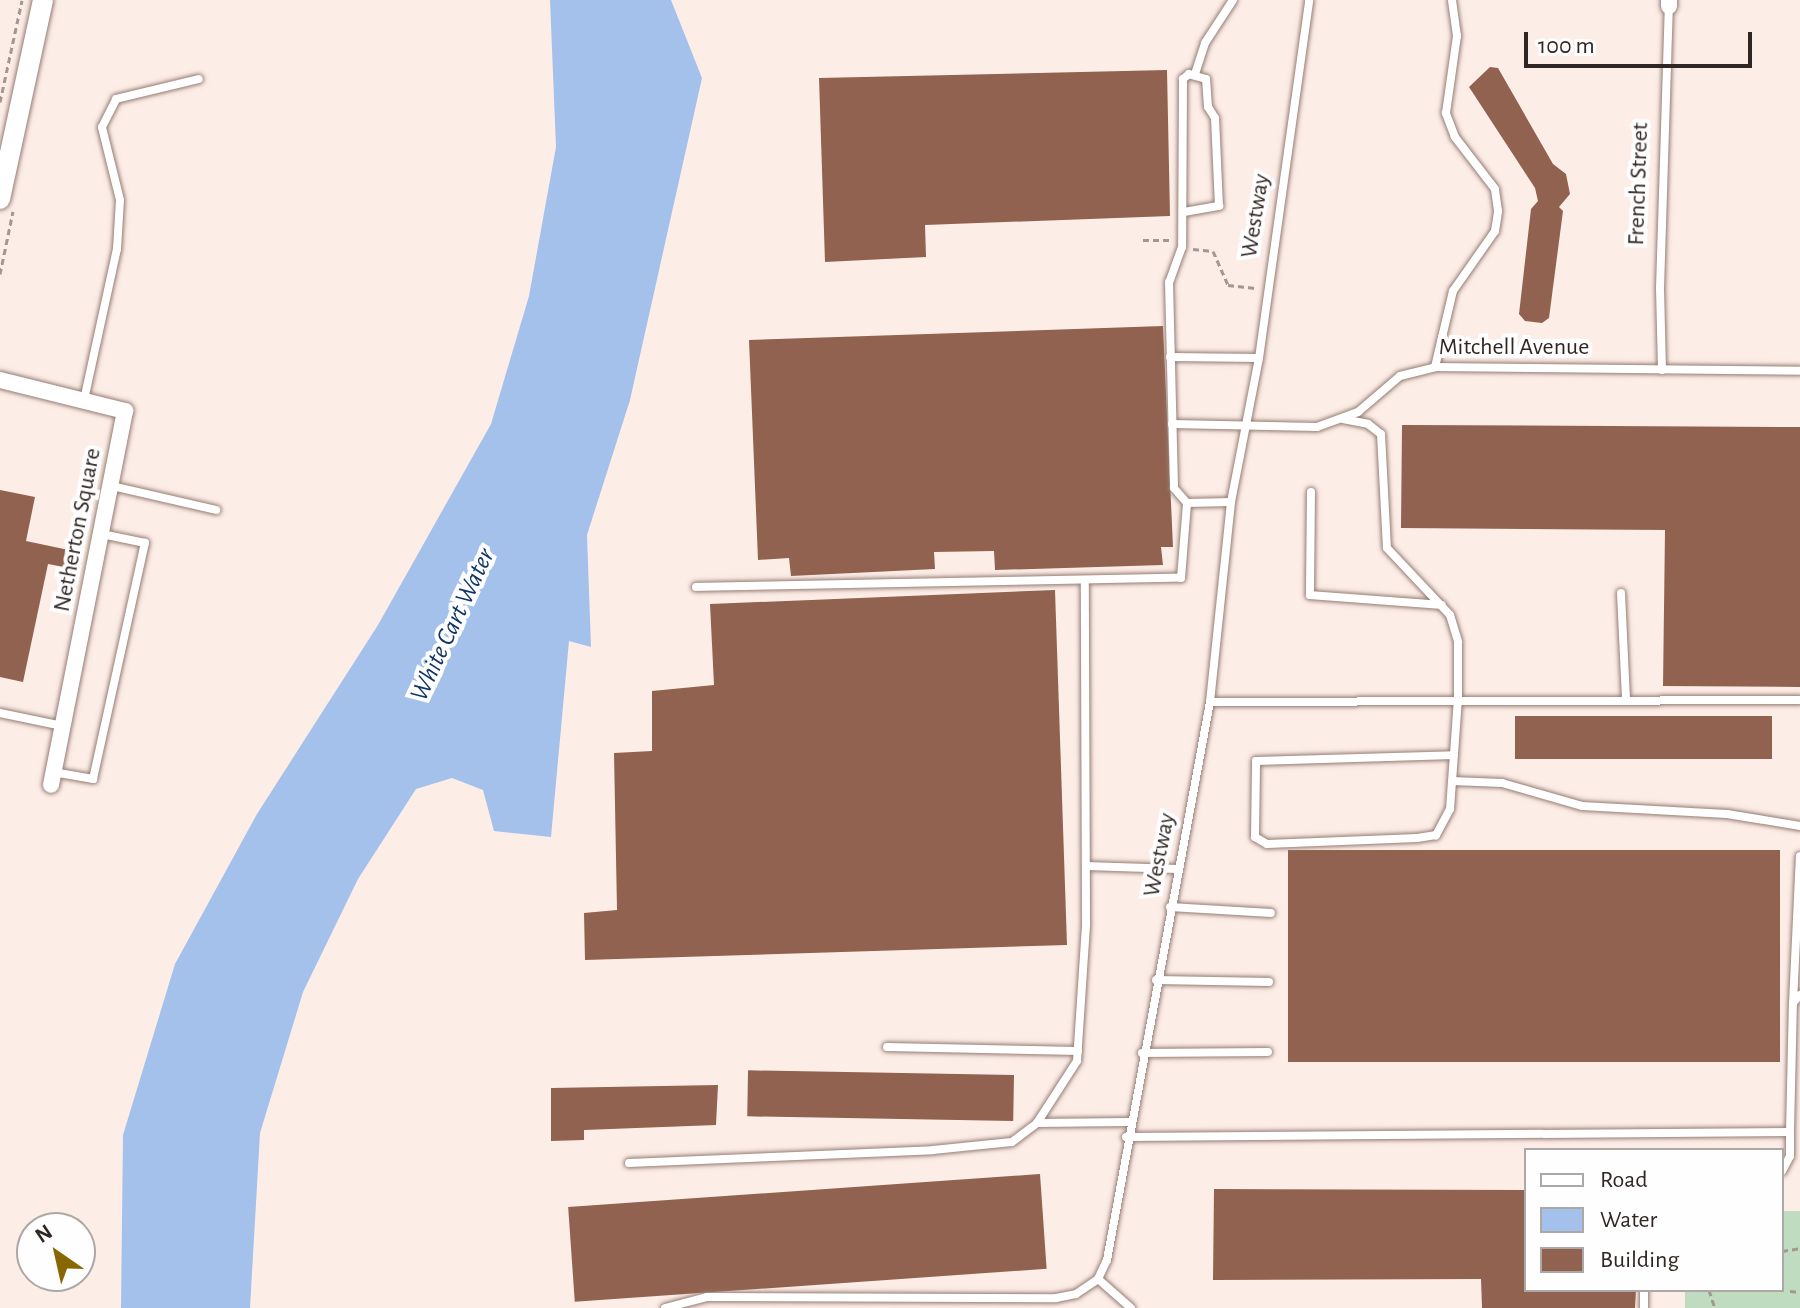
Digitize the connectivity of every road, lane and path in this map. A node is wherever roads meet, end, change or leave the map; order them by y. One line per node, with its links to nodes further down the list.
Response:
1 (22, 0): 9 (path)
2 (43, 0): 10 (street)
3 (1233, 0): 7 (lane)
4 (1309, 0): 14 (lane, Westway)
5 (1455, 1): 17 (lane)
6 (1669, 3): 18 (lane, French Street)
7 (1195, 74): 11 (lane); 11 (lane)
8 (199, 79): 21 (lane)
9 (0, 102)
10 (0, 199)
11 (1184, 212): 13 (lane)
12 (1143, 240): 13 (path)
13 (1182, 247): 14 (path); 15 (lane)
14 (1266, 288): 16 (lane, Westway)
15 (1170, 357): 16 (lane); 23 (lane)
16 (1259, 358): 24 (lane, Westway)
17 (1435, 367): 18 (lane, Mitchell Avenue); 22 (lane, Mitchell Avenue)
18 (1662, 370): 19 (lane, Mitchell Avenue)
19 (1800, 371)
20 (0, 380): 21 (street, Netherton Square)
21 (84, 401): 25 (street, Netherton Square)
22 (1343, 419): 24 (lane, Mitchell Avenue); 34 (lane)
23 (1172, 424): 24 (lane, Mitchell Avenue); 28 (lane)
24 (1246, 425): 27 (lane, Westway)
25 (112, 486): 29 (lane); 30 (street, Netherton Square)
26 (1311, 492): 34 (lane)
27 (1231, 502): 28 (lane); 38 (lane, Westway)
28 (1187, 503): 31 (lane)
29 (216, 510)
30 (102, 534): 40 (street, Netherton Square); 42 (lane)
31 (1085, 580): 32 (lane); 46 (lane)
32 (696, 587)
33 (1621, 593): 36 (lane)
34 (1442, 605): 35 (lane)
35 (1458, 698): 36 (lane); 38 (lane); 41 (lane)
36 (1626, 699): 37 (lane)
37 (1800, 700)
38 (1210, 702): 47 (lane, Westway)
39 (0, 713): 40 (lane)
40 (63, 726): 42 (street, Netherton Square)
41 (1454, 755): 43 (lane); 43 (lane)
42 (52, 779)
43 (1452, 781): 44 (lane)
44 (1800, 826)
45 (1800, 856): 53 (lane)
46 (1086, 866): 47 (lane); 55 (lane)
47 (1178, 869): 48 (lane, Westway)
48 (1170, 907): 49 (lane); 50 (lane, Westway)
49 (1271, 913)
50 (1156, 980): 51 (lane); 57 (lane, Westway)
51 (1269, 982)
52 (1800, 995): 53 (lane)
53 (1793, 1003): 60 (lane)
54 (887, 1047): 55 (lane)
55 (1078, 1051): 59 (lane)
56 (1268, 1052): 57 (lane)
57 (1142, 1053): 58 (lane, Westway)
58 (1129, 1122): 59 (lane); 61 (lane, Westway)
59 (1037, 1123): 62 (lane)
60 (1790, 1132): 61 (lane); 63 (lane)
61 (1126, 1137): 64 (lane, Westway)
62 (629, 1163)
63 (1784, 1167)
64 (1098, 1279): 67 (lane); 68 (lane)
65 (1790, 1291): 66 (path)
66 (1800, 1292)
67 (665, 1308)
68 (1131, 1308)

